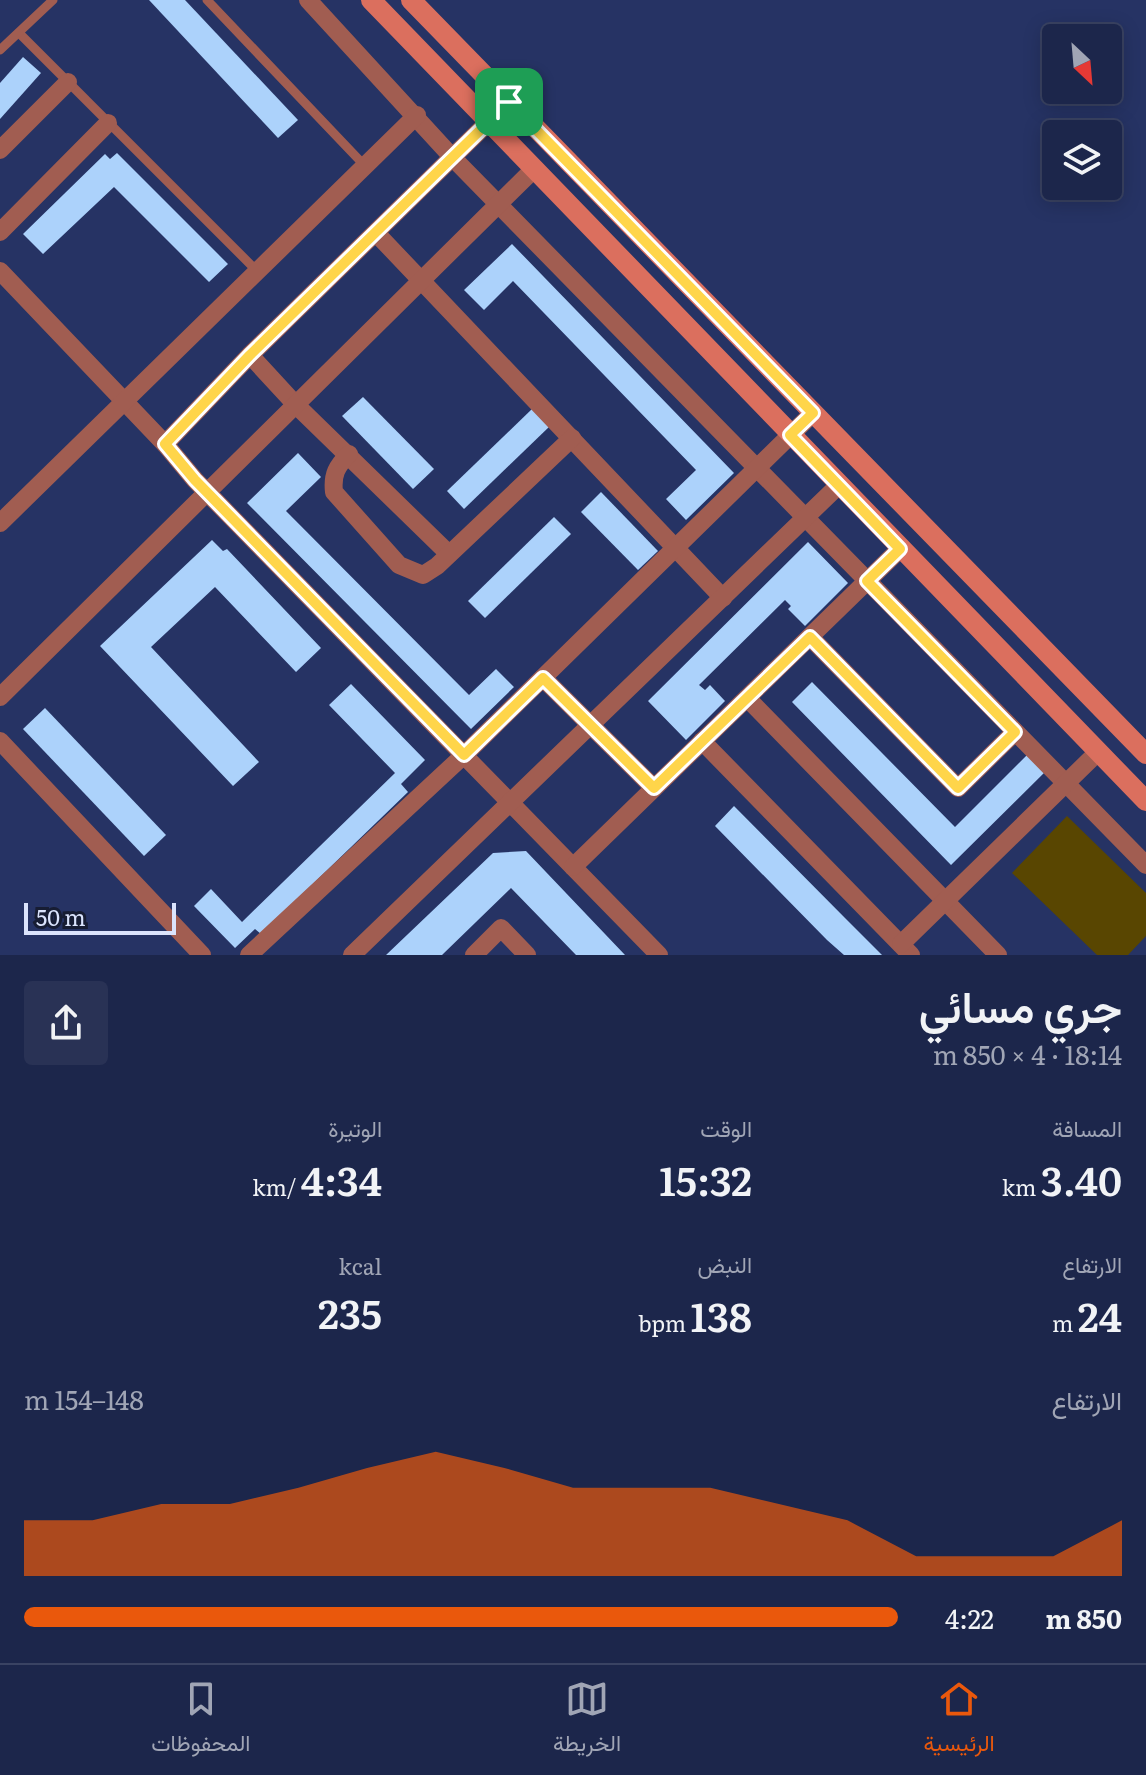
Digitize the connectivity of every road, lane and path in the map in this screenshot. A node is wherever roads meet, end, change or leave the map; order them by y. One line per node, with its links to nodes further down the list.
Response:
1 (53, 0): 6 (lane)
2 (207, 0): 15 (lane)
3 (308, 0): 10 (street)
4 (371, 0): 12 (main road)
5 (411, 0): 9 (main road)
6 (19, 33): 7 (lane); 8 (lane)
7 (0, 50)
8 (68, 82): 11 (lane); 13 (street)
9 (509, 102): 12 (street); 26 (main road)
10 (417, 115): 14 (street); 15 (street)
11 (108, 123): 18 (street); 21 (lane)
12 (490, 123): 14 (street); 16 (main road)
13 (0, 150)
14 (453, 158): 17 (street); 19 (street)
15 (365, 166): 21 (street)
16 (534, 169): 17 (street); 27 (main road)
17 (499, 204): 22 (street); 31 (street)
18 (0, 232)
19 (376, 233): 22 (street); 23 (street)
20 (0, 271): 24 (street)
21 (257, 271): 24 (street)
22 (421, 281): 25 (street); 28 (street)
23 (250, 355): 25 (street); 29 (street)
24 (126, 400): 29 (street); 35 (street)
25 (296, 405): 30 (street); 33 (street)
26 (813, 413): 27 (street); 50 (main road)
27 (790, 435): 31 (street); 32 (main road)
28 (572, 438): 36 (street); 38 (street)
29 (165, 444): 33 (street)
30 (349, 454): 38 (street); 38 (street)
31 (756, 467): 34 (street); 36 (street)
32 (839, 485): 34 (street); 37 (main road)
33 (207, 492): 43 (street); 51 (street)
34 (805, 519): 39 (street); 40 (street)
35 (0, 523)
36 (674, 545): 40 (street); 42 (street)
37 (900, 549): 39 (street); 49 (main road)
38 (449, 554)
39 (867, 581): 41 (street); 46 (street)
40 (723, 598): 45 (street)
41 (810, 637): 44 (street); 46 (street)
42 (543, 678): 45 (street); 51 (street)
43 (0, 697)
44 (747, 698): 48 (street); 58 (street)
45 (590, 726): 53 (street); 55 (street)
46 (1015, 732): 52 (street)
47 (0, 741): 60 (street)
48 (702, 741): 53 (street); 59 (street)
49 (1098, 752): 52 (street); 54 (main road)
50 (1146, 754)
51 (464, 755): 55 (street); 61 (street)
52 (1066, 784): 56 (street); 58 (street)
53 (654, 788): 57 (street)
54 (1146, 801)
55 (509, 803): 57 (street); 62 (street)
56 (1146, 865)
57 (573, 867): 65 (street)
58 (945, 901): 59 (street); 66 (street)
59 (906, 950)
60 (202, 955)
61 (249, 955)
62 (352, 955)
63 (474, 955): 64 (street)
64 (527, 955)
65 (659, 955)
66 (998, 955)

